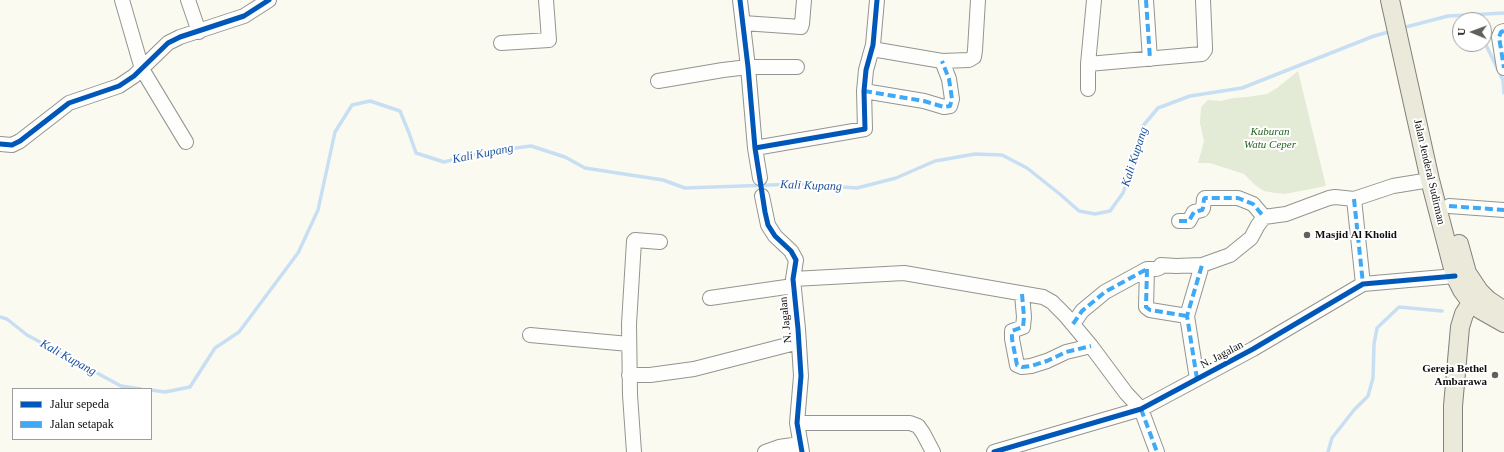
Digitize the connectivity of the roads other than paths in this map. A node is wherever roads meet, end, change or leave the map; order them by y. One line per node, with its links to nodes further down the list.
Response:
1 (122, 0): 25 (street)
2 (188, 0): 16 (street)
3 (269, 0): 16 (street)
4 (546, 0): 17 (street)
5 (740, 0): 14 (street)
6 (804, 0): 14 (street)
7 (877, 0): 19 (street)
8 (978, 0): 21 (street)
9 (1094, 0): 22 (street)
10 (1146, 0): 20 (street)
11 (1203, 0): 20 (street)
12 (1390, 0): 13 (main road, Jalan Jenderal Sudirman)
13 (1400, 11): 18 (main road, Jalan Jenderal Sudirman)
14 (743, 23): 23 (street)
15 (1504, 31): 26 (street)
16 (199, 32): 25 (street)
17 (500, 43)
18 (1407, 48): 34 (main road, Jalan Jenderal Sudirman); 37 (main road, Jalan Jenderal Sudirman)
19 (872, 49): 21 (street); 29 (street)
20 (1150, 59): 22 (street)
21 (942, 61): 29 (street)
22 (1088, 64): 28 (street)
23 (748, 67): 24 (street); 27 (street); 32 (street)
24 (797, 67)
25 (142, 68): 30 (street); 31 (street)
26 (1504, 68)
27 (658, 81)
28 (1088, 89)
29 (864, 91): 32 (street)
30 (186, 142)
31 (0, 144)
32 (755, 148): 33 (street)
33 (760, 178)
34 (1430, 180): 36 (street); 44 (main road, Jalan Jenderal Sudirman)
35 (762, 196): 45 (street, N. Jagalan)
36 (1354, 199): 39 (street); 46 (street)
37 (1449, 206): 38 (street); 48 (main road, Jalan Jenderal Sudirman)
38 (1504, 210)
39 (1264, 217): 40 (street); 42 (street)
40 (1179, 221)
41 (660, 242): 56 (street)
42 (1202, 265): 43 (street); 51 (street)
43 (1147, 268): 51 (street); 53 (street)
44 (1455, 276): 46 (street, N. Jagalan); 48 (main road, Jalan Jenderal Sudirman)
45 (793, 283): 47 (street); 49 (street); 55 (street, N. Jagalan)
46 (1363, 284): 59 (street, N. Jagalan)
47 (1022, 294): 53 (street); 57 (street)
48 (1475, 297): 50 (main road, Jalan Jenderal Sudirman); 52 (main road, Jalan Jenderal Sudirman); 68 (main road)
49 (710, 298)
50 (1504, 311)
51 (1187, 316): 59 (street)
52 (1504, 323)
53 (1073, 324): 57 (street)
54 (530, 335): 56 (street)
55 (799, 342): 58 (street); 61 (street, N. Jagalan)
56 (629, 344): 58 (street)
57 (1091, 346): 60 (street)
58 (629, 375): 63 (street)
59 (1197, 379): 60 (street, N. Jagalan)
60 (1141, 409): 66 (street, N. Jagalan); 67 (street)
61 (797, 424): 62 (street, N. Jagalan); 65 (street)
62 (801, 448): 64 (street)
63 (634, 452)
64 (765, 452)
65 (933, 452)
66 (994, 452)
67 (1157, 452)
68 (1453, 452)

